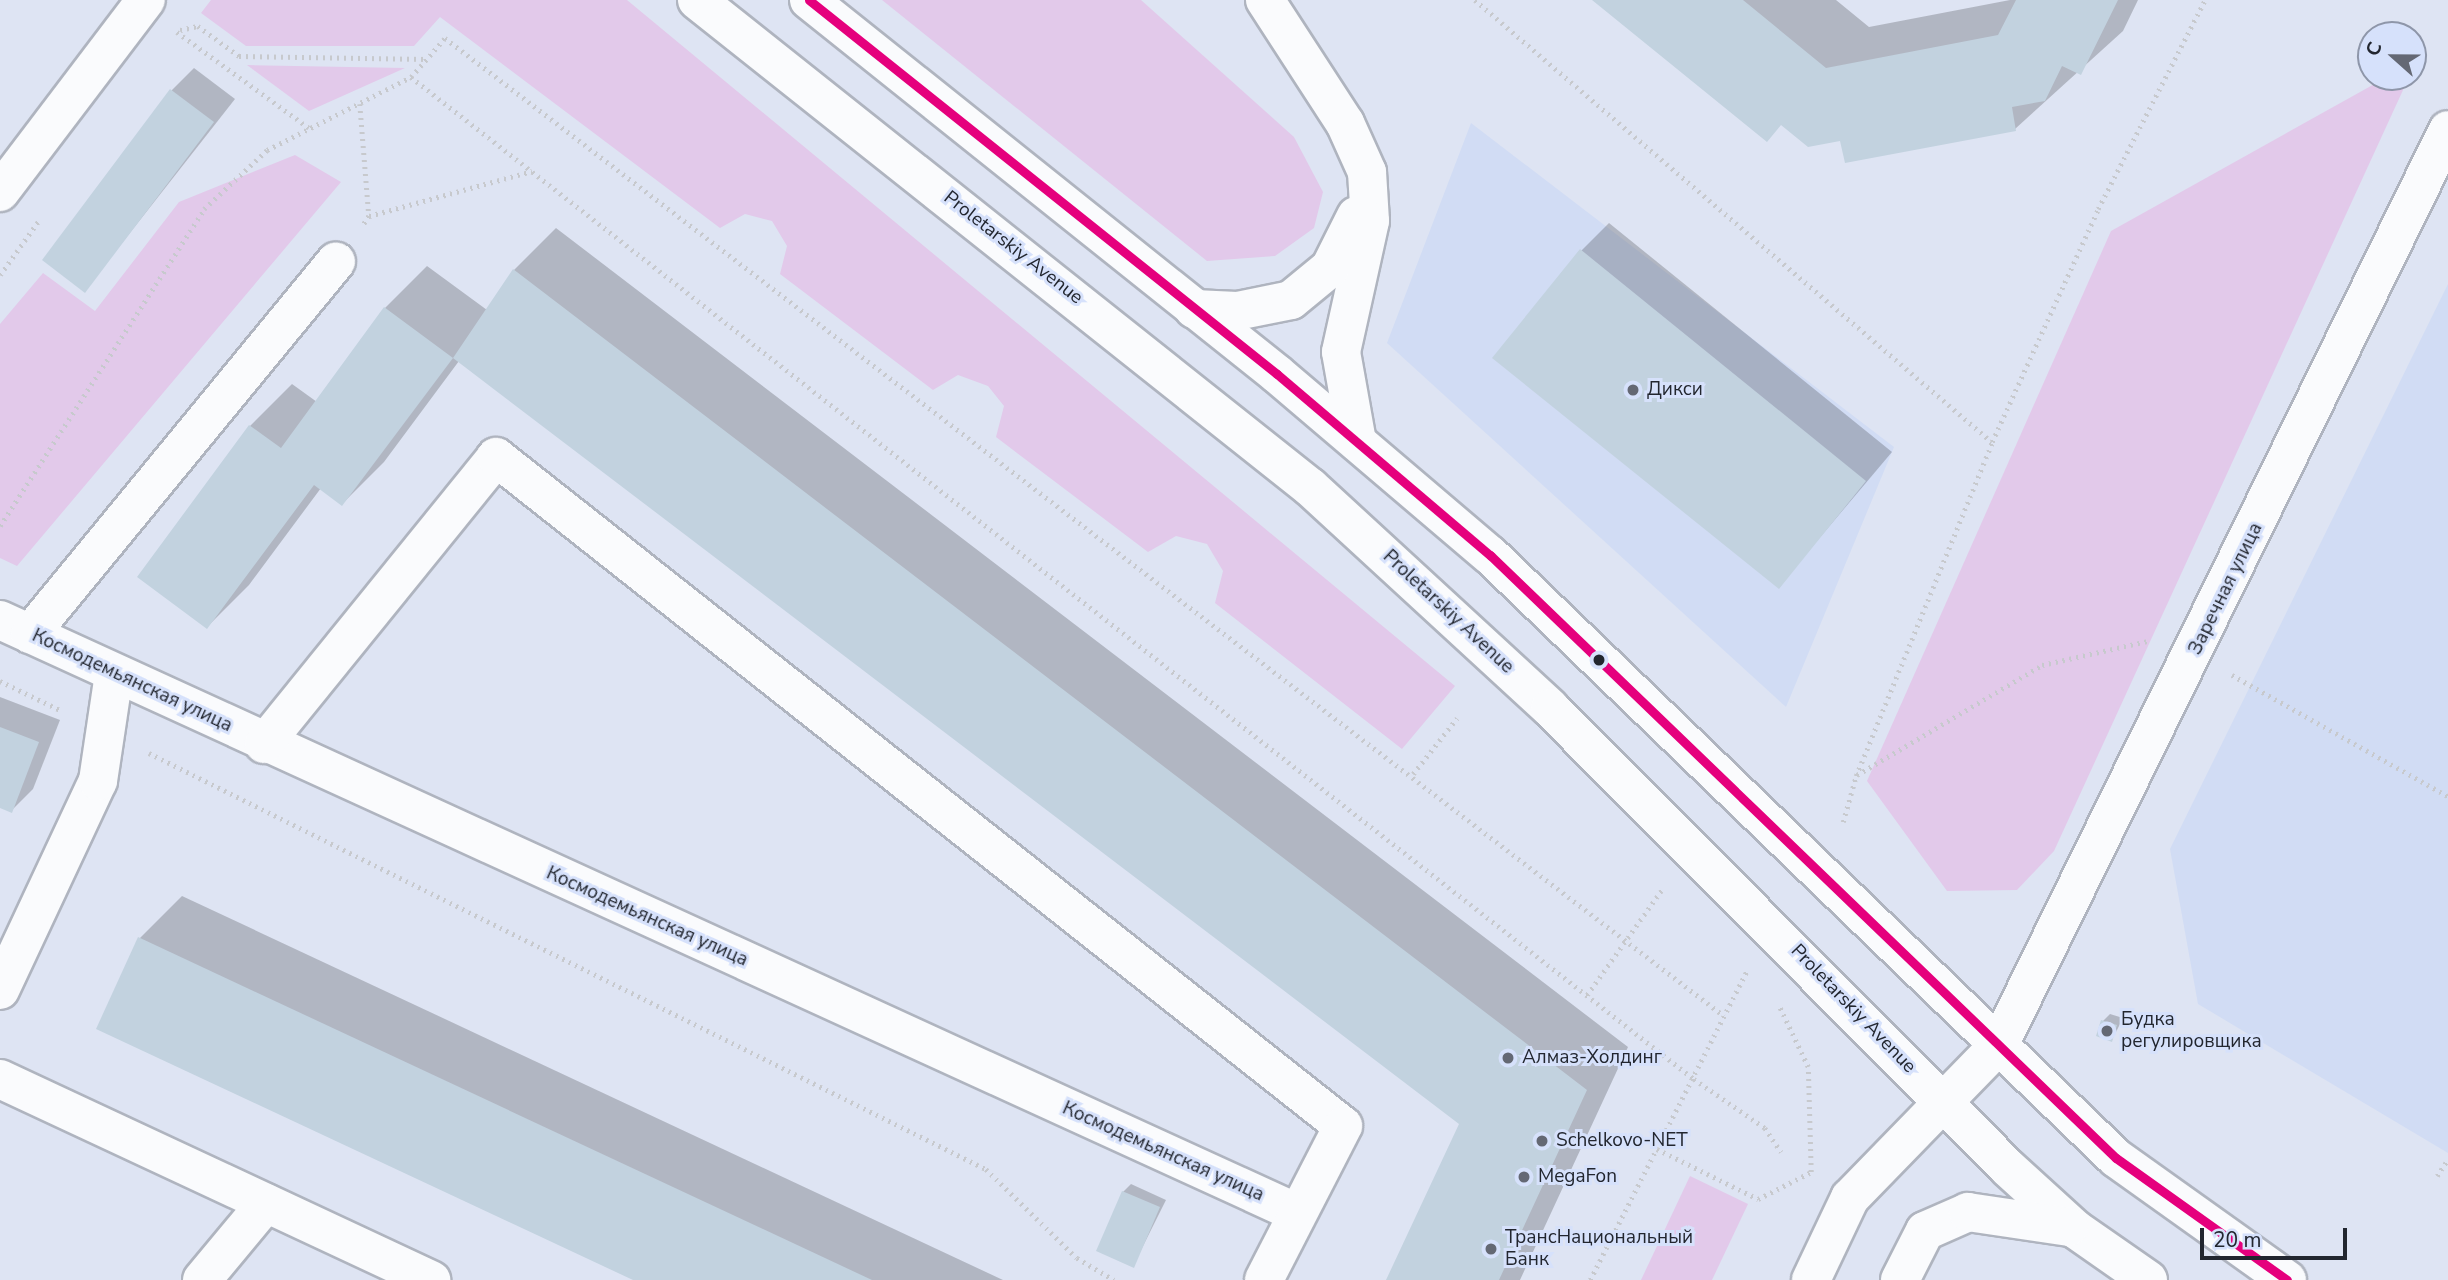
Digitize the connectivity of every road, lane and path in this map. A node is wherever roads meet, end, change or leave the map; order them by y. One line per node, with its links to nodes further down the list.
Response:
1 (146, 0): 15 (main road)
2 (697, 0): 45 (main road, Proletarskiy Avenue)
3 (809, 0): 18 (main road)
4 (1265, 0): 12 (main road)
5 (1475, 0): 20 (path)
6 (2205, 0): 20 (path)
7 (428, 59): 8 (path); 10 (path); 29 (path)
8 (411, 77): 9 (path); 14 (path)
9 (360, 104): 10 (path); 16 (path)
10 (309, 128): 21 (path)
11 (2448, 130): 13 (main road, Заречная улица)
12 (1360, 151): 18 (main road); 19 (main road)
13 (2440, 167): 23 (main road, Заречная улица)
14 (532, 172): 16 (path); 39 (path)
15 (0, 192)
16 (369, 216): 17 (path)
17 (336, 262): 22 (main road)
18 (1194, 309): 19 (main road)
19 (1357, 442): 42 (main road)
20 (1992, 442): 30 (path)
21 (0, 526)
22 (15, 627): 24 (main road, Космодемьянская улица)
23 (2193, 656): 30 (path); 31 (path); 42 (main road, Заречная улица)
24 (114, 674): 27 (main road); 28 (main road, Космодемьянская улица)
25 (0, 681): 27 (path)
26 (1457, 718): 29 (path)
27 (105, 732): 38 (main road); 55 (path)
28 (264, 744): 51 (main road, Космодемьянская улица); 51 (main road)
29 (1413, 774): 34 (path)
30 (1856, 776): 32 (path)
31 (2448, 796)
32 (1843, 822)
33 (1663, 888): 34 (path)
34 (1627, 940): 39 (path); 41 (path)
35 (1744, 955): 36 (path)
36 (1751, 964): 37 (path); 41 (path)
37 (1758, 974)
38 (0, 990)
39 (1587, 995): 44 (path)
40 (1772, 995): 46 (path)
41 (1724, 1016): 44 (path)
42 (1999, 1045): 45 (main road, Заречная улица); 61 (main road)
43 (0, 1079): 50 (main road)
44 (1694, 1079): 46 (path); 47 (path)
45 (1944, 1102): 52 (main road, Proletarskiy Avenue); 58 (main road, Заречная улица)
46 (1657, 1149): 57 (path)
47 (1781, 1152)
48 (2448, 1159): 49 (path)
49 (2437, 1176)
50 (266, 1203): 53 (main road); 54 (main road)
51 (1295, 1212): 56 (main road)
52 (2075, 1229): 59 (main road); 60 (main road, Proletarskiy Avenue)
53 (202, 1280)
54 (431, 1280)
55 (1114, 1280)
56 (1264, 1280)
57 (1590, 1280)
58 (1811, 1280)
59 (1899, 1280)
60 (2148, 1280)
61 (2287, 1280)

